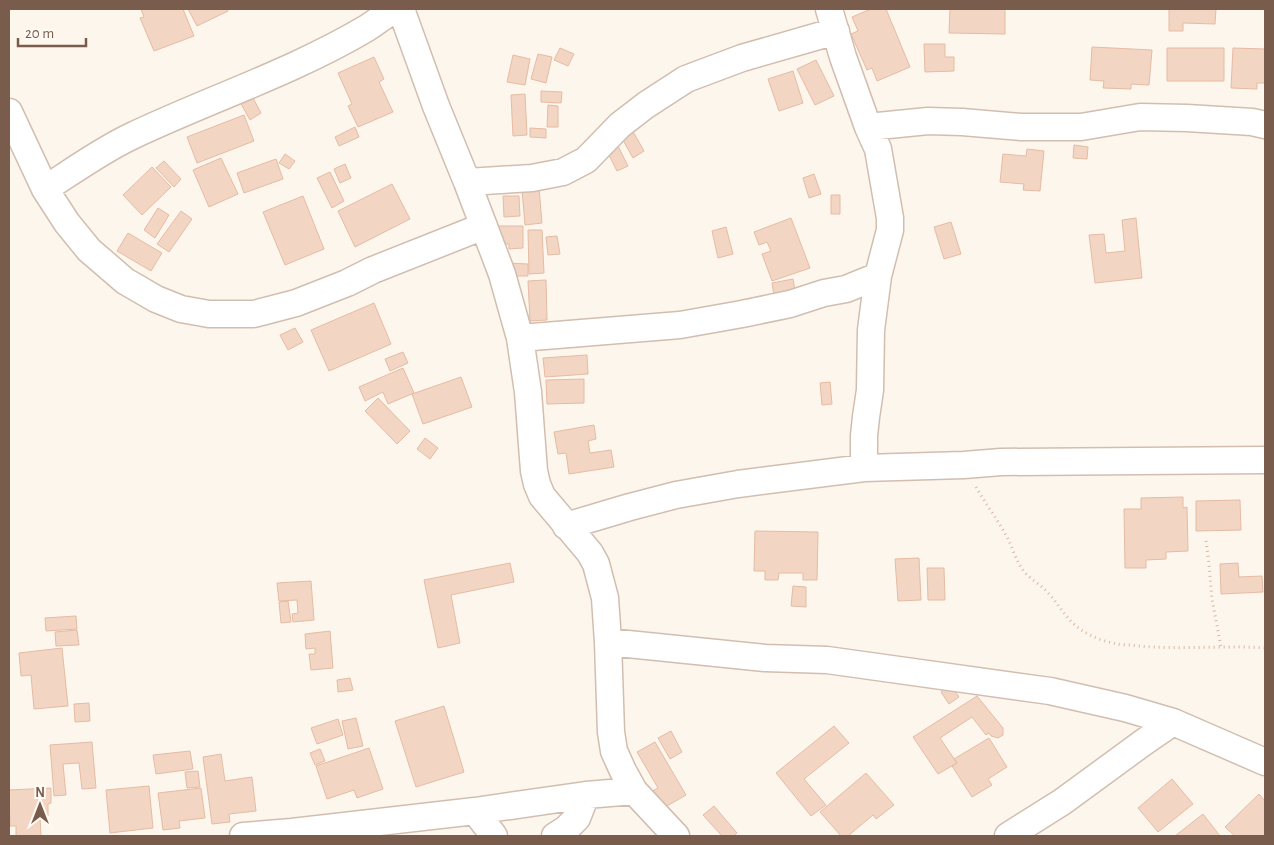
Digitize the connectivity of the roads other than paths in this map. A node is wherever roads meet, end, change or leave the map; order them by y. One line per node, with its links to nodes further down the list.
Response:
1 (395, 9): 8 (street)
2 (401, 9): 7 (street)
3 (832, 20): 6 (street); 7 (street)
4 (9, 112): 8 (street)
5 (1265, 124): 6 (street)
6 (868, 127): 10 (street)
7 (467, 182): 9 (street)
8 (45, 189): 9 (street)
9 (484, 226): 11 (street)
10 (878, 276): 11 (street); 13 (street)
11 (520, 338): 14 (street)
12 (1265, 460): 13 (street)
13 (864, 468): 14 (street)
14 (566, 526): 15 (street)
15 (608, 642): 16 (street); 18 (street)
16 (1173, 722): 17 (street); 25 (street)
17 (1265, 762)
18 (634, 791): 19 (street); 24 (street)
19 (586, 795): 20 (street); 23 (street)
20 (475, 811): 21 (street); 22 (street)
21 (243, 836)
22 (494, 836)
23 (555, 836)
24 (676, 836)
25 (1008, 836)

